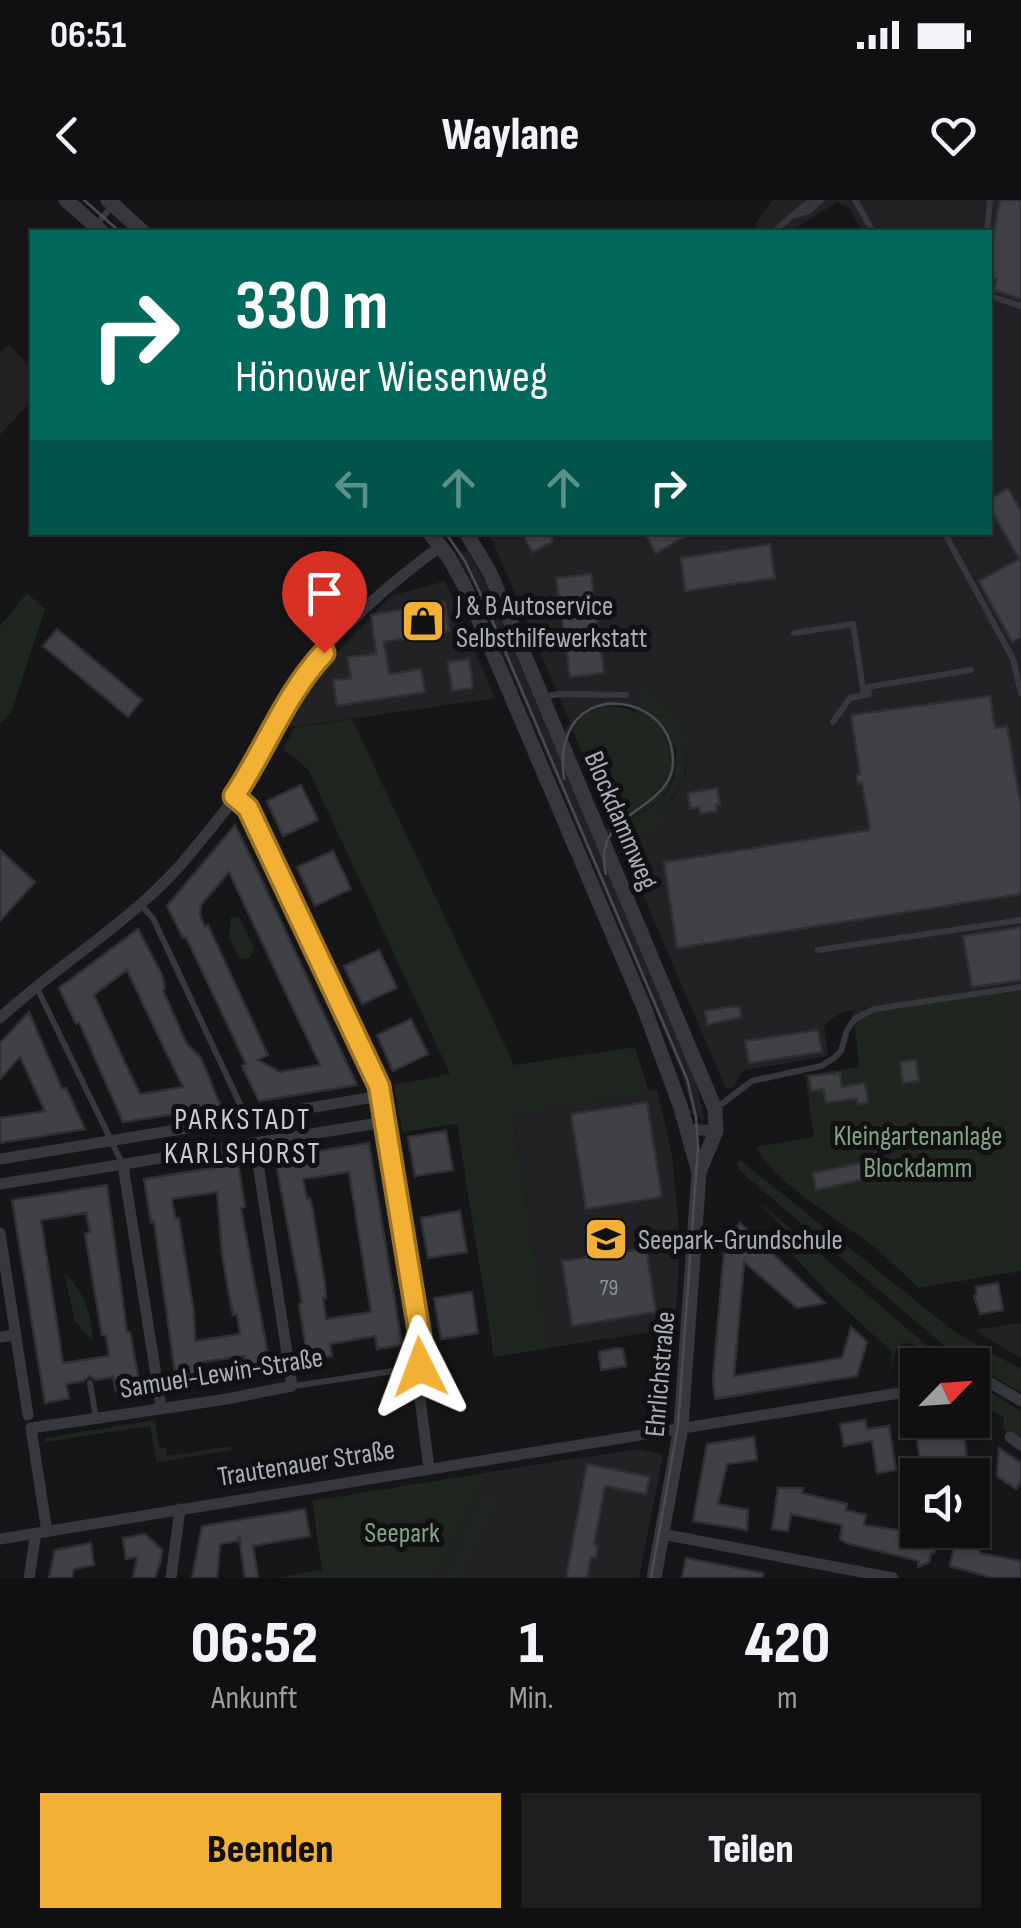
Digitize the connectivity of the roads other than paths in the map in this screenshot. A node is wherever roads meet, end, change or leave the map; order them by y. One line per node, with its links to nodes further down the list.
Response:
1 (66, 200): 6 (street)
2 (818, 200): 8 (lane)
3 (855, 200): 9 (lane)
4 (990, 200): 10 (lane)
5 (111, 202): 6 (lane); 7 (street)
6 (98, 229)
7 (141, 230)
8 (777, 230)
9 (872, 230)
10 (987, 230)
11 (992, 297): 12 (lane)
12 (1021, 306)
13 (432, 535): 17 (street, Blockdammweg)
14 (458, 535): 17 (street, Blockdammweg)
15 (464, 535): 23 (street, Blockdammweg)
16 (946, 535): 20 (lane)
17 (441, 546): 25 (street); 36 (street, Blockdammweg)
18 (794, 633): 22 (lane)
19 (971, 670): 22 (lane)
20 (1021, 693)
21 (626, 695): 23 (lane)
22 (864, 695): 24 (lane)
23 (542, 698): 33 (street, Blockdammweg)
24 (833, 722)
25 (234, 796): 26 (street); 32 (street)
26 (142, 906): 29 (street); 34 (lane)
27 (1021, 920): 28 (lane)
28 (818, 950)
29 (36, 987): 31 (street); 38 (lane)
30 (1021, 987): 33 (lane)
31 (0, 1018)
32 (381, 1096): 34 (street); 35 (street)
33 (715, 1109): 37 (street, Blockdammweg)
34 (247, 1119): 38 (street)
35 (385, 1122): 39 (street); 47 (street)
36 (688, 1129): 37 (street); 42 (street, Blockdammweg)
37 (716, 1131): 42 (street, Blockdammweg)
38 (112, 1142): 40 (street); 41 (lane)
39 (254, 1144): 41 (street); 50 (street)
40 (0, 1159)
41 (123, 1165): 43 (street); 53 (street)
42 (699, 1172): 56 (street, Ehrlichstraße)
43 (0, 1184)
44 (0, 1233): 45 (street)
45 (16, 1335): 46 (street); 55 (street)
46 (0, 1337)
47 (420, 1367): 50 (lane, Samuel-Lewin-Straße); 57 (street)
48 (90, 1383): 54 (lane)
49 (990, 1383): 52 (street)
50 (292, 1386): 53 (street, Samuel-Lewin-Straße)
51 (900, 1393): 56 (street, Trautenauer Straße)
52 (1021, 1401)
53 (161, 1406): 54 (street, Samuel-Lewin-Straße)
54 (96, 1418): 55 (street, Samuel-Lewin-Straße)
55 (29, 1421): 59 (street)
56 (681, 1427): 57 (street, Trautenauer Straße); 60 (street, Ehrlichstraße)
57 (429, 1468): 58 (street, Trautenauer Straße)
58 (180, 1509): 59 (street, Trautenauer Straße); 63 (street)
59 (42, 1532): 61 (street, Trautenauer Straße); 62 (street)
60 (662, 1534): 64 (street, Ehrlichstraße); 65 (street)
61 (0, 1539)
62 (29, 1578)
63 (170, 1578)
64 (654, 1578)
65 (893, 1578)

